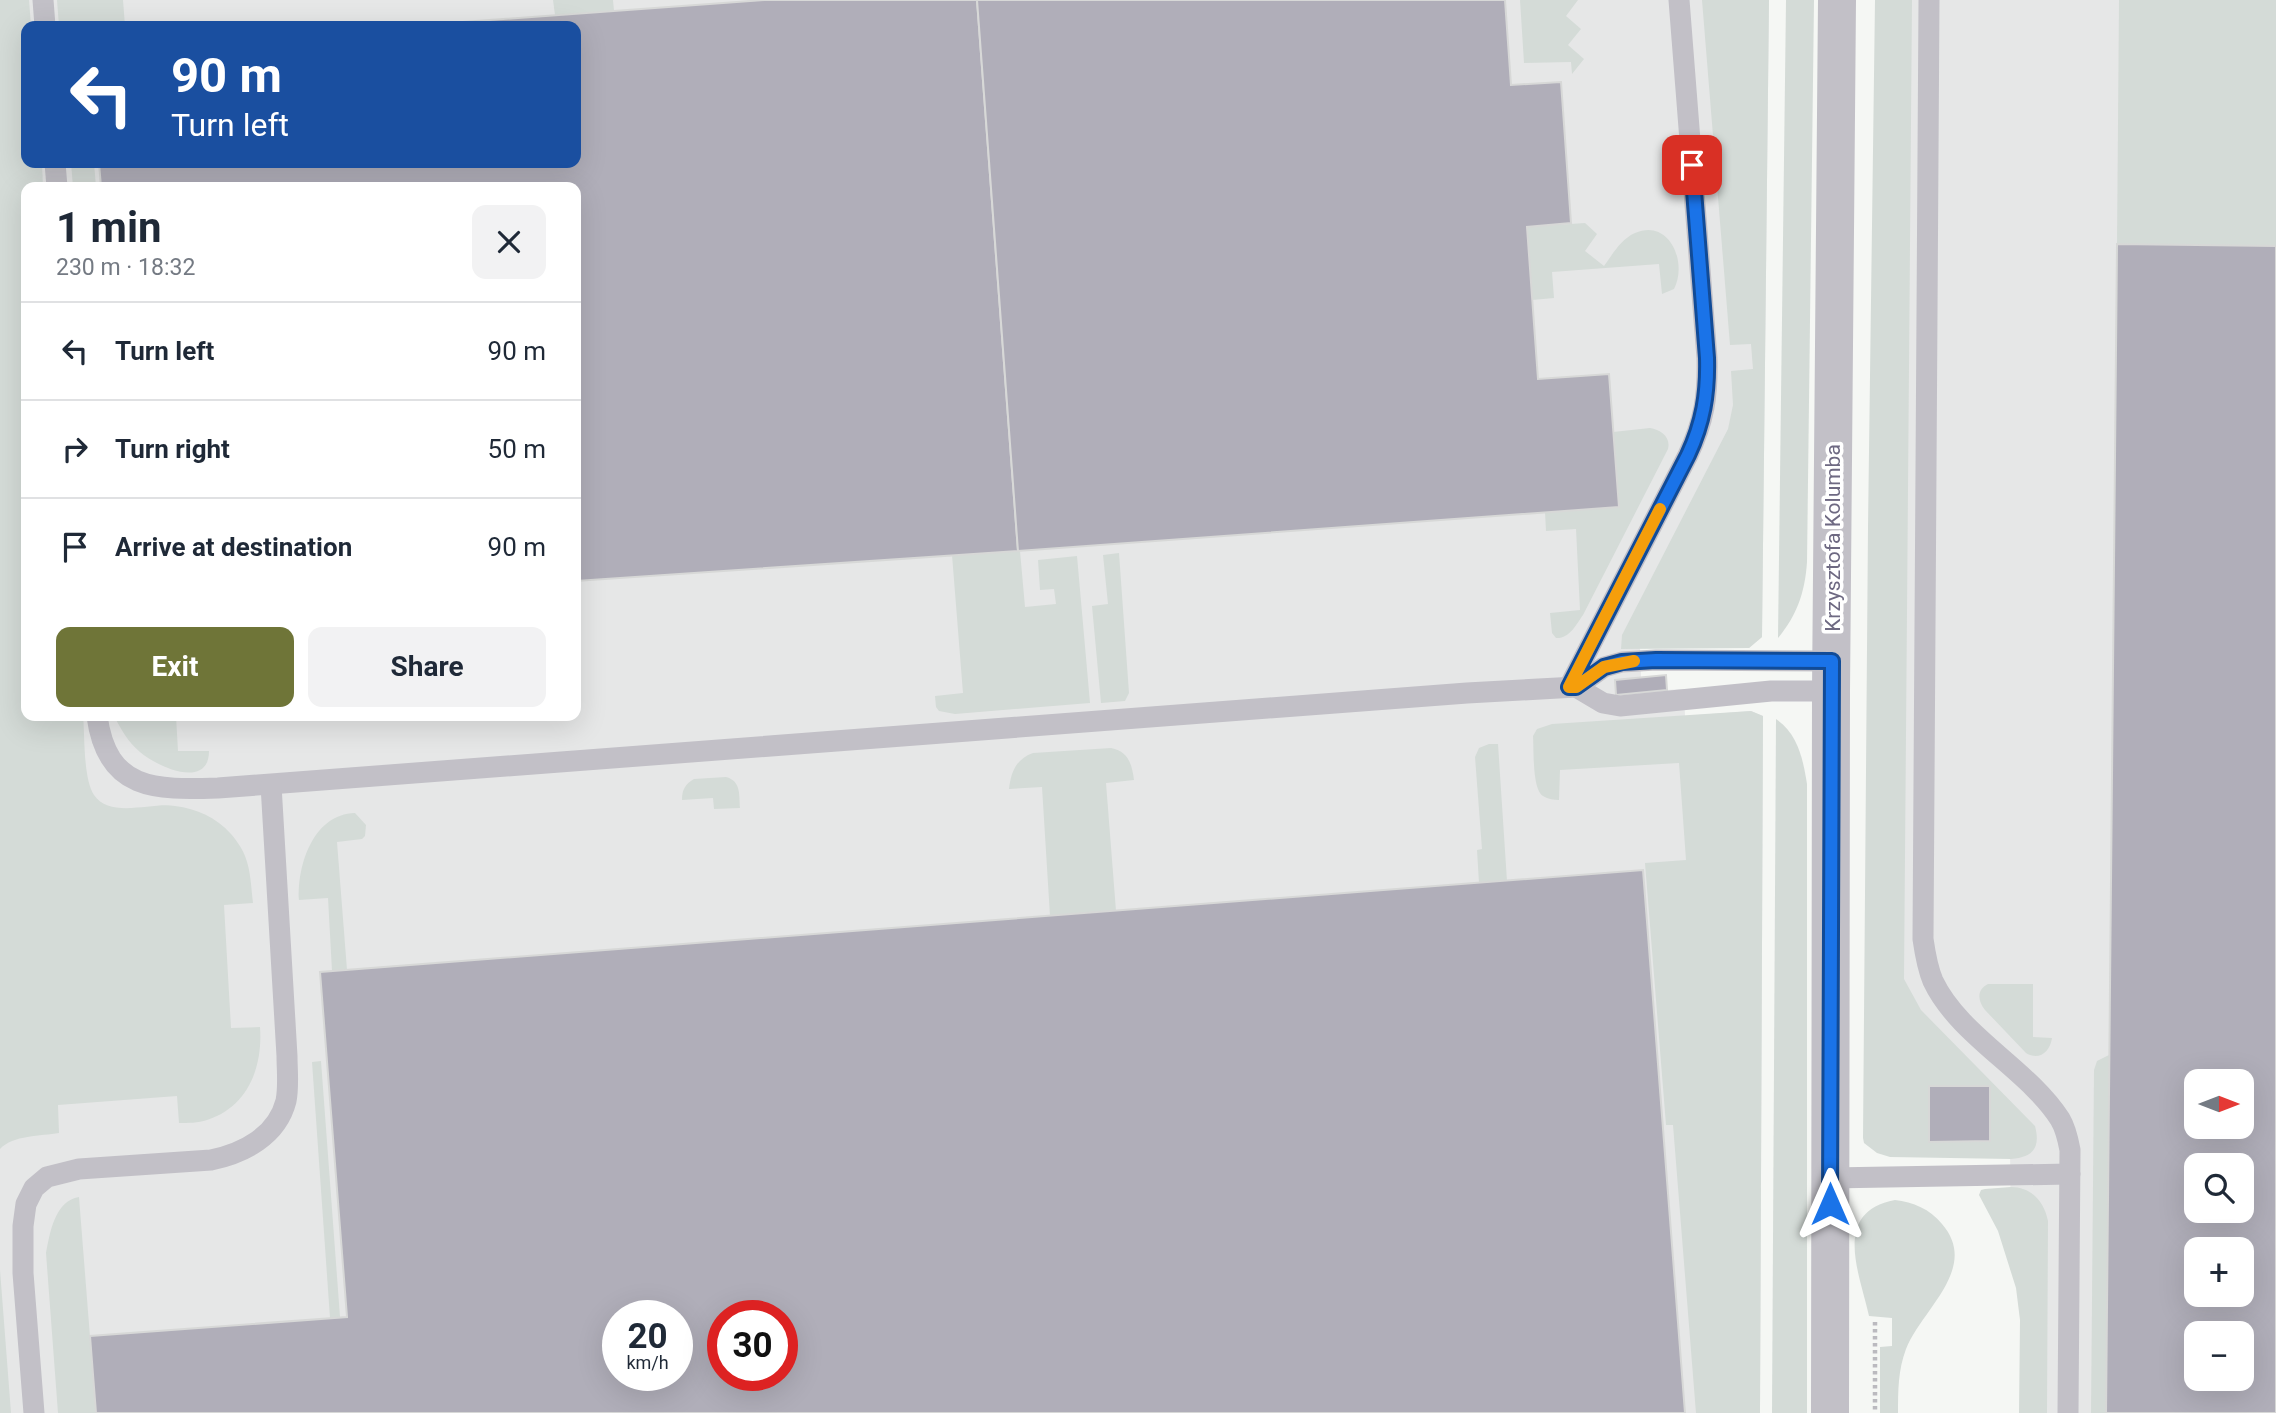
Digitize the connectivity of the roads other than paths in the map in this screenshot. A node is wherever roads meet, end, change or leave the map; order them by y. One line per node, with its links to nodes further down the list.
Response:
1 (43, 0): 5 (lane)
2 (1679, 0): 7 (lane)
3 (1837, 0): 6 (street, Krzysztofa Kolumba)
4 (1929, 0): 10 (lane)
5 (45, 21)
6 (1831, 676): 7 (lane); 7 (lane); 11 (street, Krzysztofa Kolumba)
7 (1572, 687): 9 (lane)
8 (98, 721): 9 (lane)
9 (271, 785): 12 (lane)
10 (2070, 1174): 11 (lane); 14 (lane)
11 (1830, 1178): 13 (street, Krzysztofa Kolumba)
12 (34, 1413)
13 (1830, 1413)
14 (2068, 1413)

